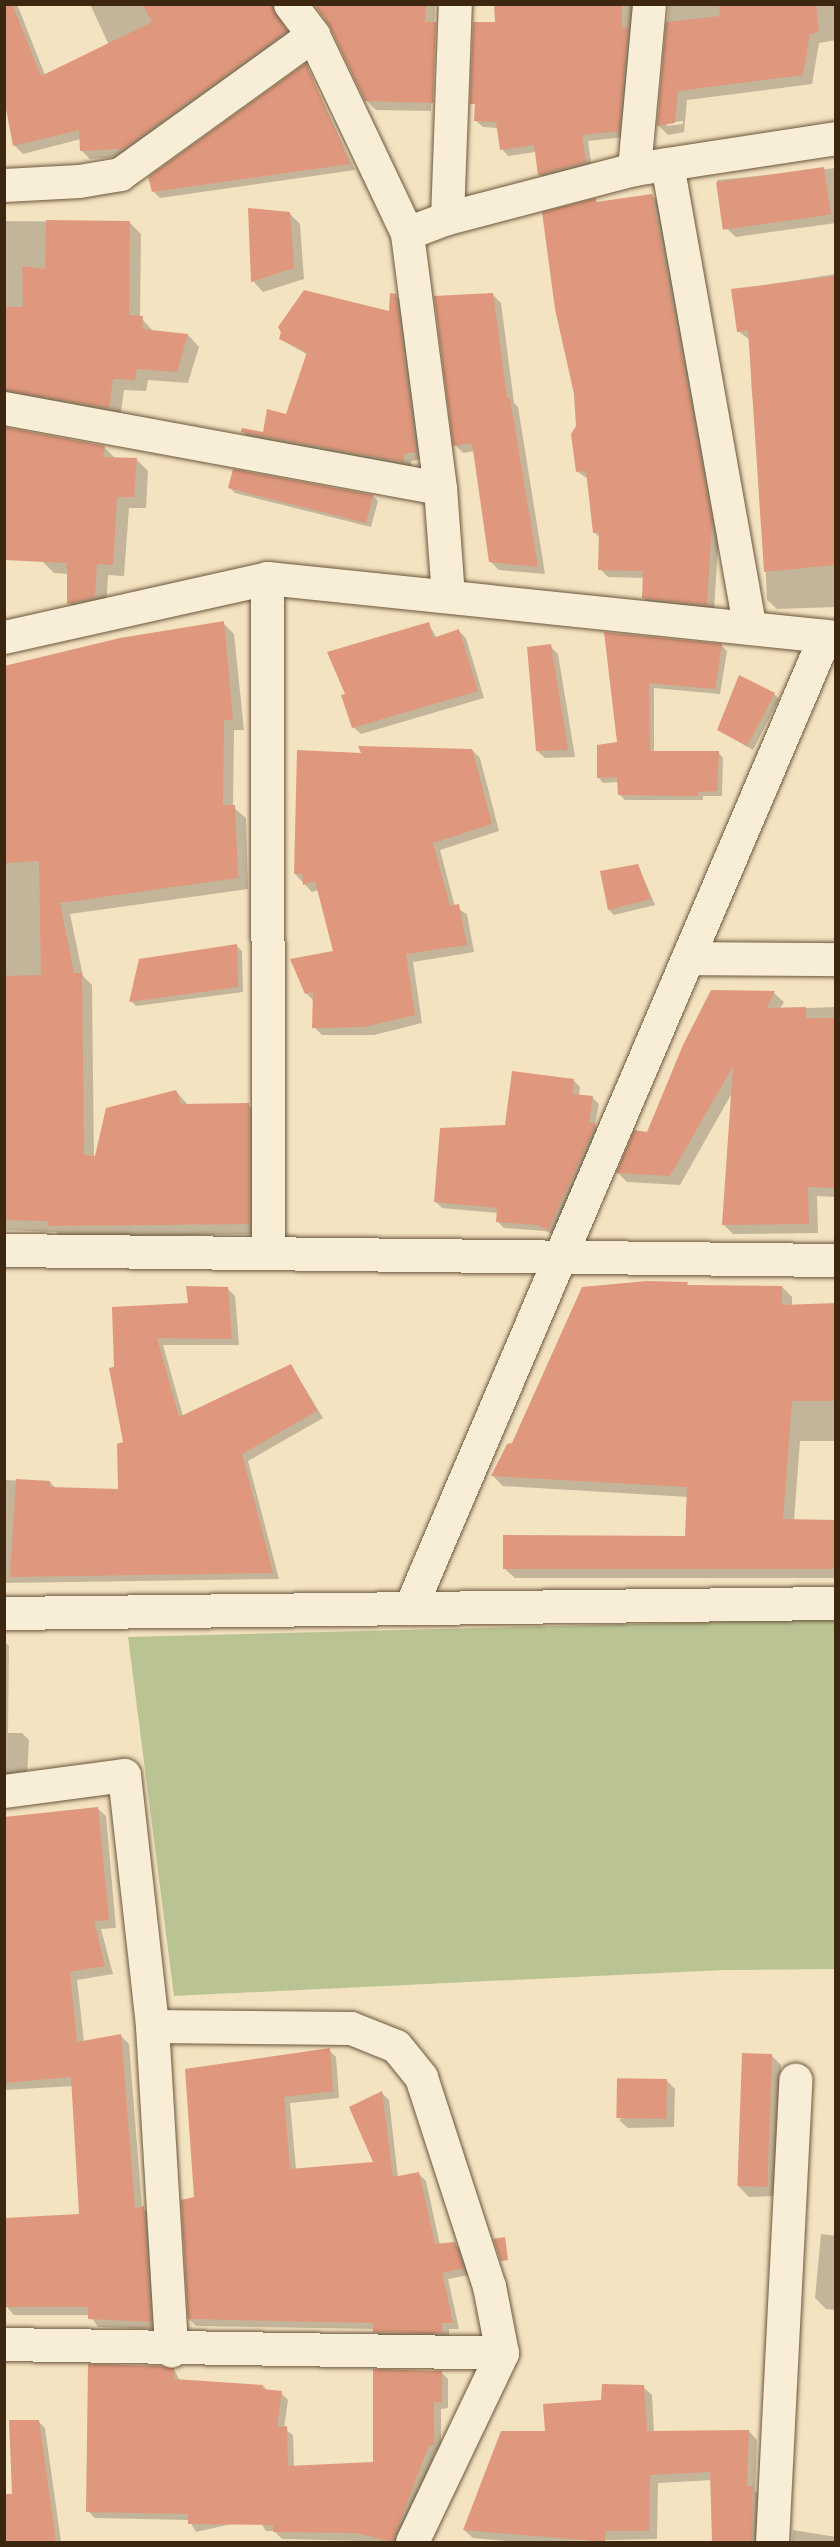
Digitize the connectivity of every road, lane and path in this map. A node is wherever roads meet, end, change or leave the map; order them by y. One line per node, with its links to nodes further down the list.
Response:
1 (290, 4): 4 (street)
2 (455, 4): 9 (street)
3 (649, 4): 7 (street)
4 (313, 35): 8 (street); 10 (street)
5 (836, 138): 6 (street)
6 (667, 164): 7 (street); 15 (street)
7 (634, 169): 9 (street)
8 (4, 185)
9 (447, 218): 10 (street)
10 (407, 233): 12 (street)
11 (4, 408): 12 (street)
12 (440, 488): 14 (street)
13 (267, 578): 14 (street); 17 (street); 21 (street)
14 (448, 596): 15 (street)
15 (750, 628): 16 (street)
16 (830, 636): 18 (street)
17 (4, 637)
18 (688, 957): 19 (street); 22 (street)
19 (836, 959)
20 (4, 1250): 21 (street)
21 (268, 1253): 22 (street)
22 (562, 1256): 23 (street); 25 (street)
23 (836, 1260)
24 (836, 1603): 25 (street)
25 (410, 1608): 26 (street)
26 (4, 1613)
27 (4, 1791): 28 (street)
28 (152, 2026): 31 (street); 32 (street)
29 (795, 2080): 34 (street)
30 (4, 2344): 31 (street)
31 (171, 2350): 32 (street)
32 (502, 2353): 33 (street)
33 (412, 2542)
34 (772, 2542)

